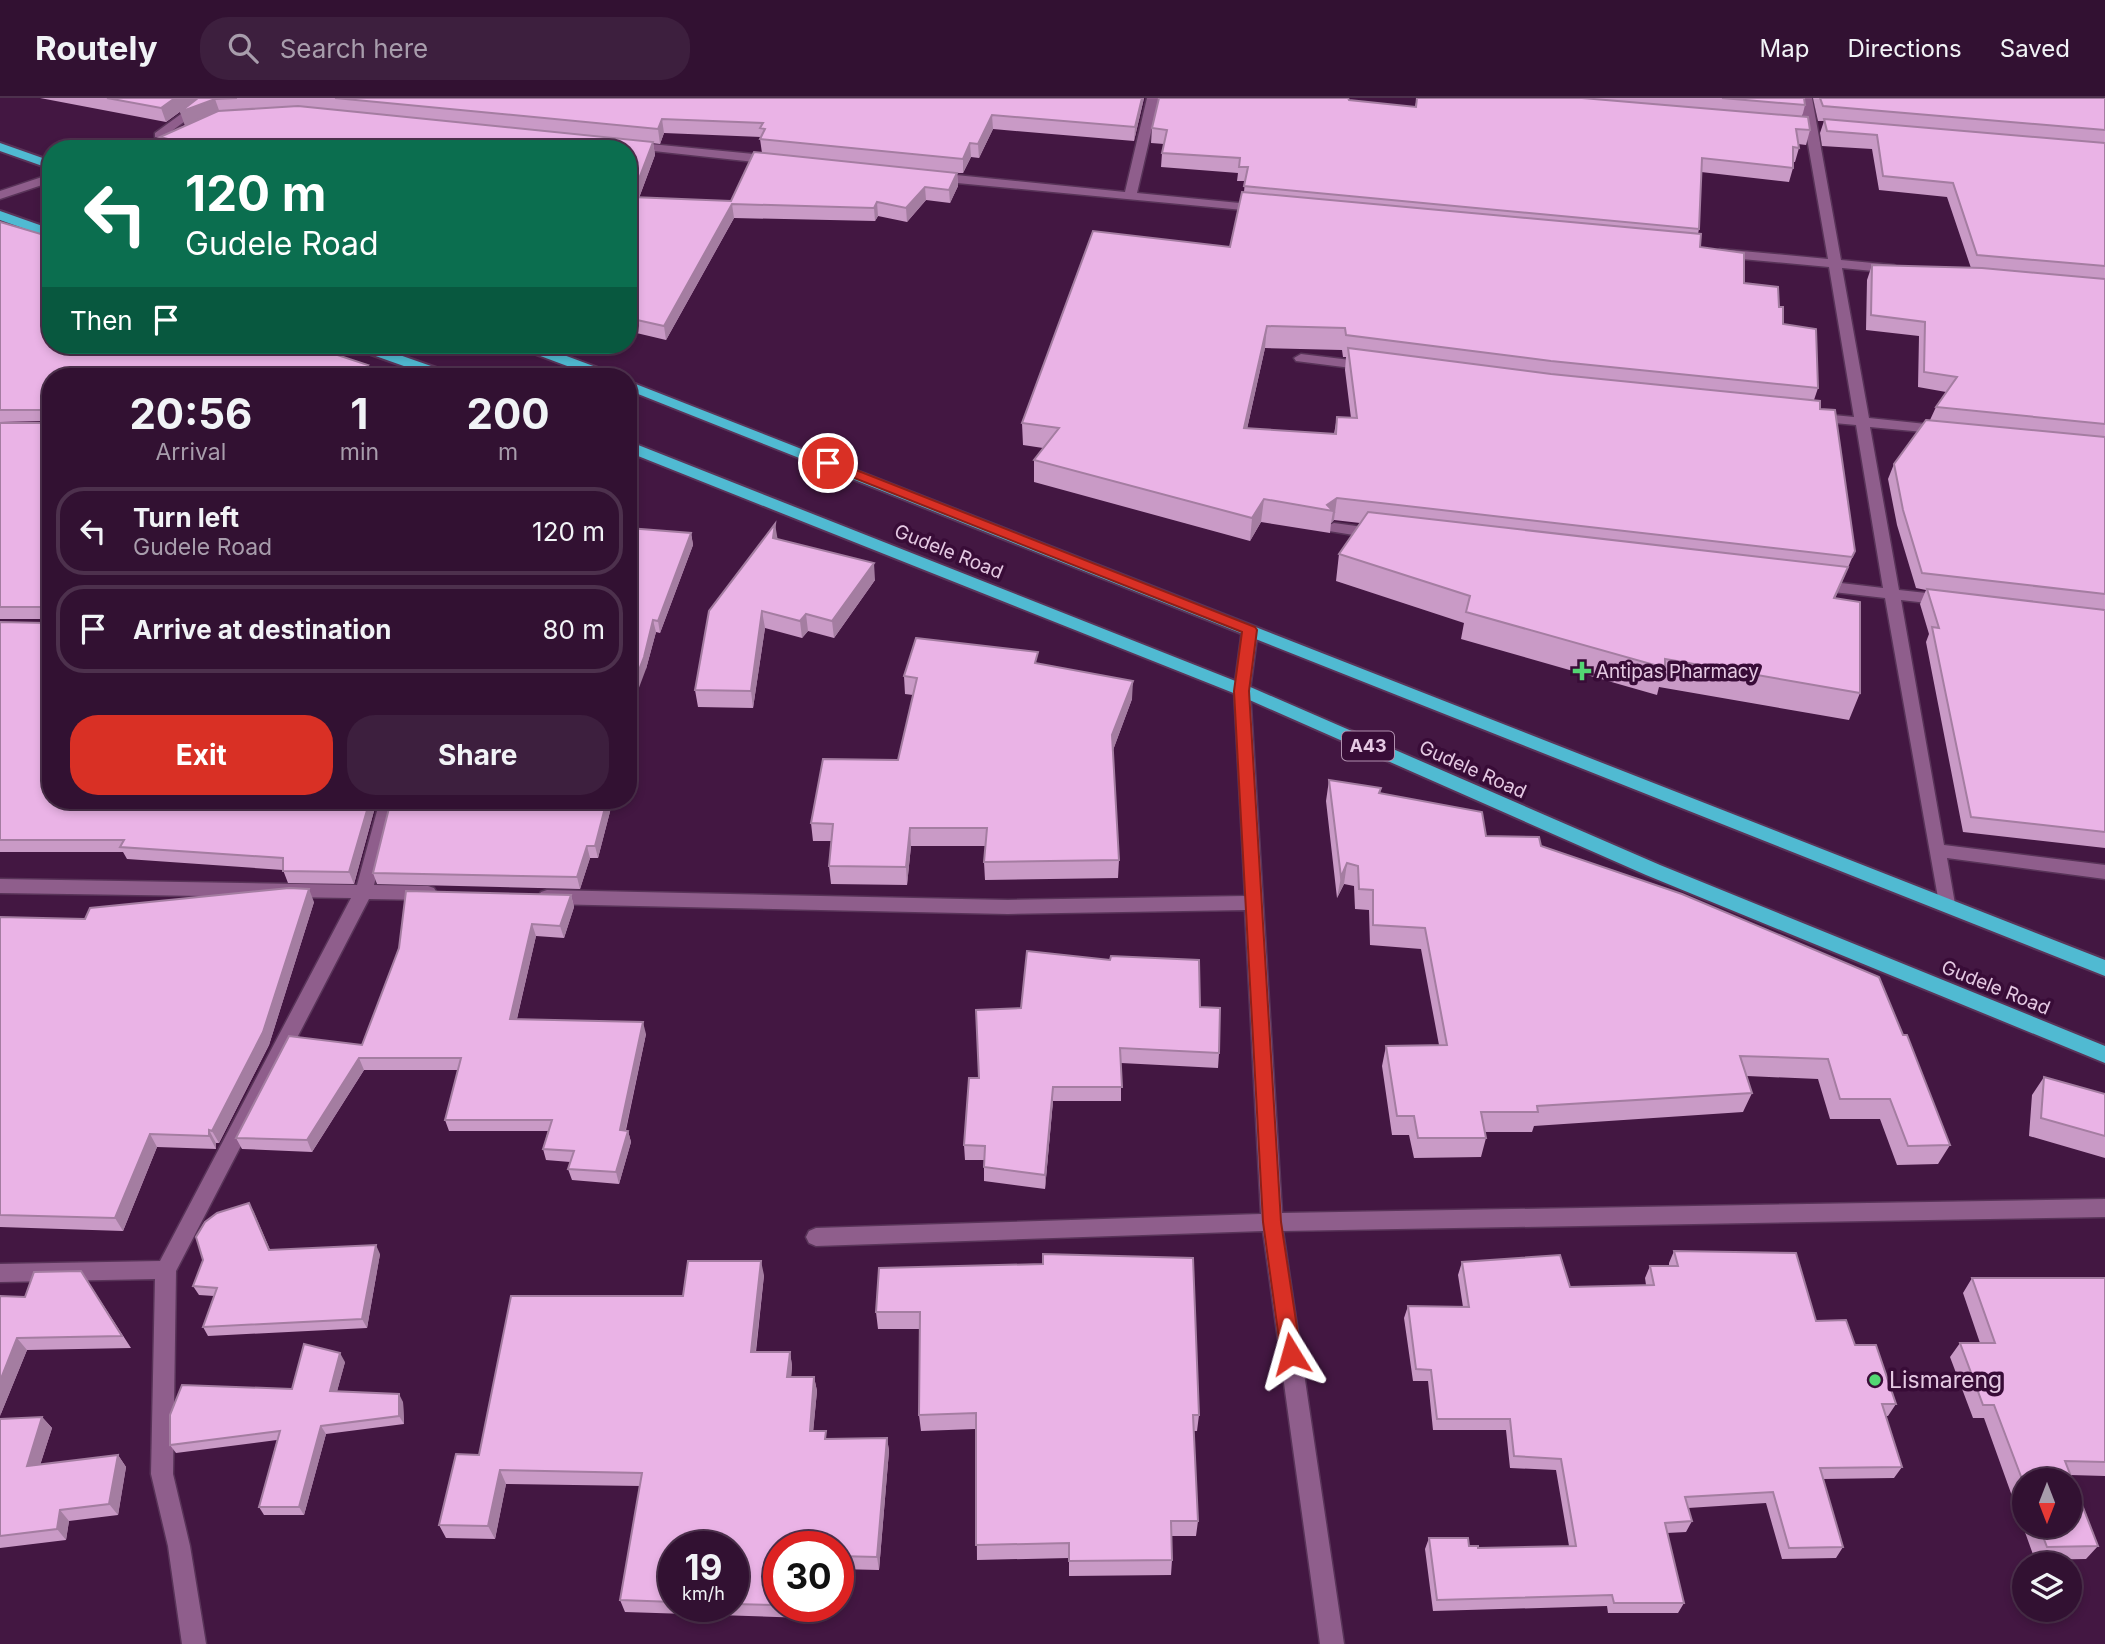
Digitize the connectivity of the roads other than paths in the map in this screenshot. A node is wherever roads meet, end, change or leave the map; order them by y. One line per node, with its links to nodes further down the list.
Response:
1 (210, 98): 5 (street)
2 (1153, 98): 14 (street)
3 (1806, 98): 19 (street)
4 (194, 129): 6 (street)
5 (150, 140)
6 (166, 140)
7 (0, 147): 9 (highway)
8 (637, 147): 10 (street)
9 (42, 162)
10 (786, 162)
11 (924, 176): 14 (street)
12 (42, 181): 13 (street)
13 (0, 195)
14 (1130, 197): 15 (street)
15 (1275, 210)
16 (0, 215): 17 (highway)
17 (42, 231)
18 (1709, 252): 19 (street)
19 (1835, 264): 20 (street); 29 (street)
20 (1902, 270)
21 (384, 354): 24 (highway)
22 (548, 354): 25 (highway)
23 (1301, 358): 26 (street)
24 (423, 368)
25 (586, 368)
26 (1383, 368)
27 (637, 388): 37 (highway, Gudele Road)
28 (1793, 415): 29 (street)
29 (1862, 422): 30 (street); 35 (street)
30 (1957, 431)
31 (637, 450): 38 (highway, Gudele Road / A43)
32 (1334, 528): 33 (street)
33 (1389, 535)
34 (1797, 583): 35 (street)
35 (1892, 594): 36 (street); 40 (street)
36 (1959, 601)
37 (1250, 630): 38 (street); 47 (highway, Gudele Road)
38 (1242, 691): 46 (street); 49 (highway, Gudele Road / A43)
39 (386, 809): 43 (street)
40 (1937, 850): 41 (street); 47 (street)
41 (2105, 872)
42 (0, 886): 43 (street)
43 (364, 891): 44 (street); 53 (street)
44 (446, 894)
45 (528, 896): 46 (street)
46 (1254, 903): 51 (street)
47 (1946, 904): 48 (highway, Gudele Road)
48 (2105, 968)
49 (2105, 1055)
50 (2105, 1208): 51 (street)
51 (1272, 1222): 52 (street); 56 (street)
52 (816, 1237)
53 (166, 1270): 54 (street); 55 (street)
54 (0, 1273)
55 (194, 1644)
56 (1332, 1644)

